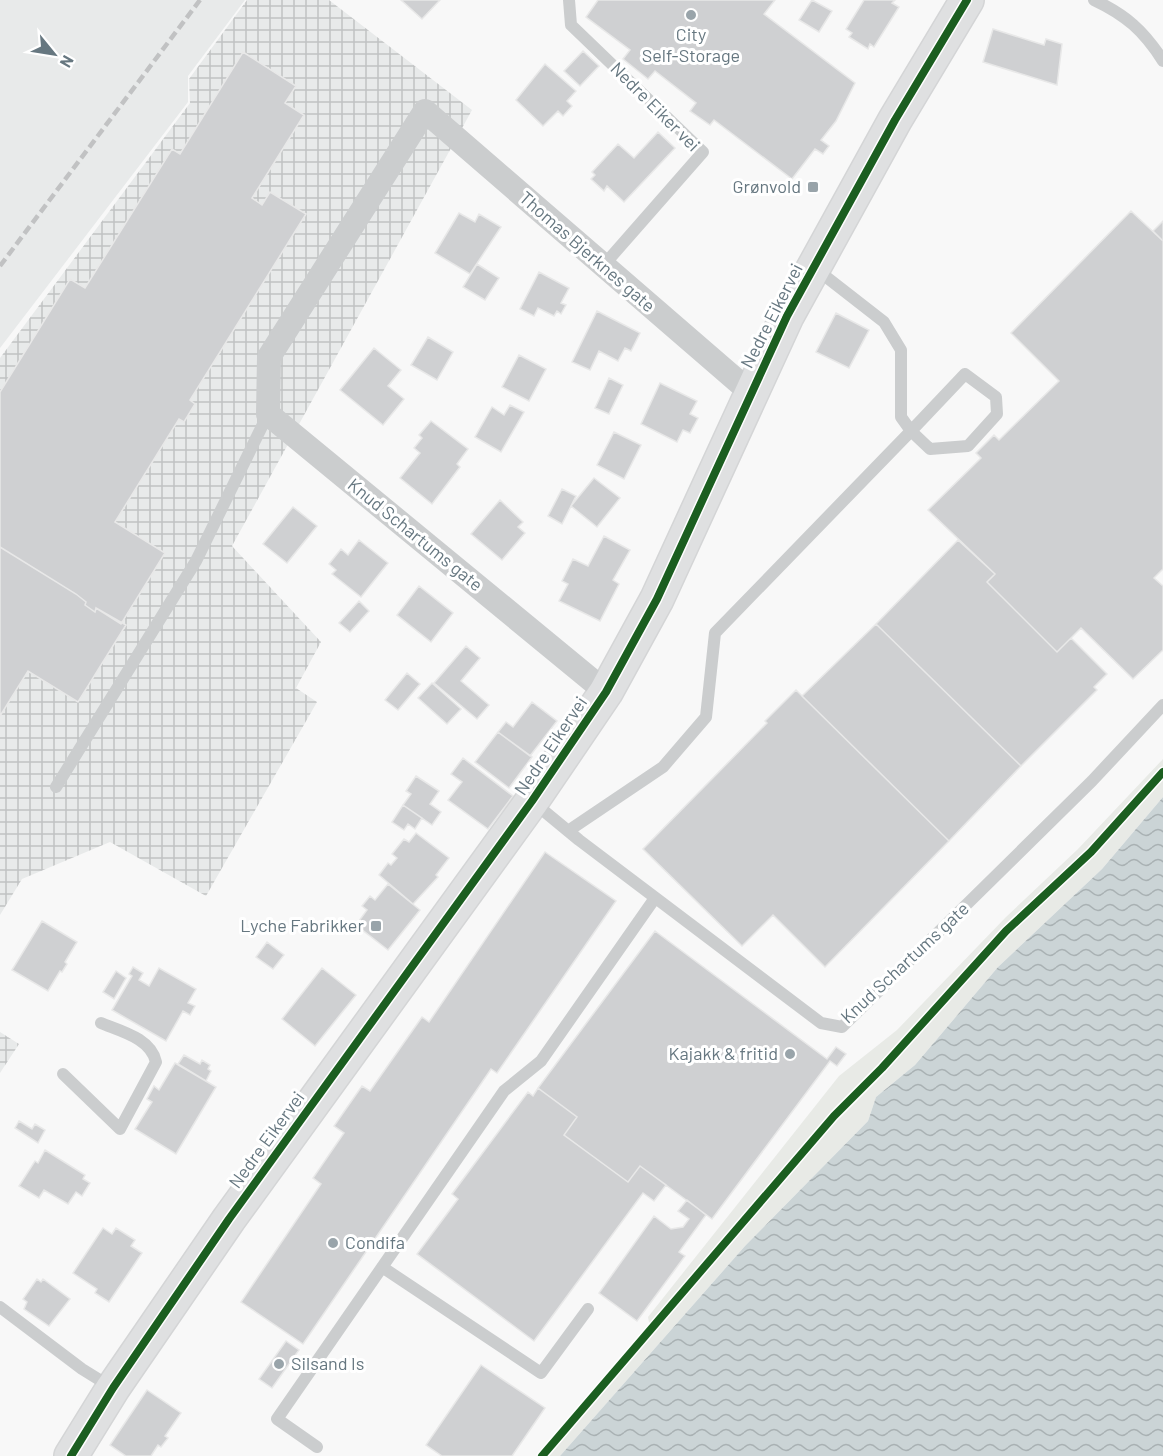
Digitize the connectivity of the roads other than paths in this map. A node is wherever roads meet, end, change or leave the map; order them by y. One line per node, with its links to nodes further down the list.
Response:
1 (569, 0): 5 (lane, Nedre Eiker vei)
2 (968, 0): 6 (main road, Nedre Eikervei)
3 (1094, 0): 4 (lane)
4 (1163, 61)
5 (603, 266): 7 (street, Thomas Bjerknes gate); 8 (street, Thomas Bjerknes gate)
6 (814, 268): 7 (main road, Nedre Eikervei); 9 (lane)
7 (750, 392): 10 (main road, Nedre Eikervei)
8 (268, 414): 10 (street, Knud Schartums gate); 12 (lane)
9 (911, 431): 9 (lane); 14 (lane)
10 (606, 692): 13 (main road, Nedre Eikervei)
11 (1163, 705): 15 (lane, Knud Schartums gate)
12 (56, 787)
13 (532, 801): 14 (lane, Knud Schartums gate); 21 (main road, Nedre Eikervei)
14 (568, 831): 15 (lane, Knud Schartums gate)
15 (655, 898): 18 (lane)
16 (101, 1023): 17 (lane)
17 (63, 1074)
18 (382, 1267): 20 (lane); 22 (lane)
19 (0, 1308): 21 (lane)
20 (588, 1309)
21 (113, 1388): 23 (main road, Nedre Eikervei)
22 (317, 1447)
23 (71, 1456)

